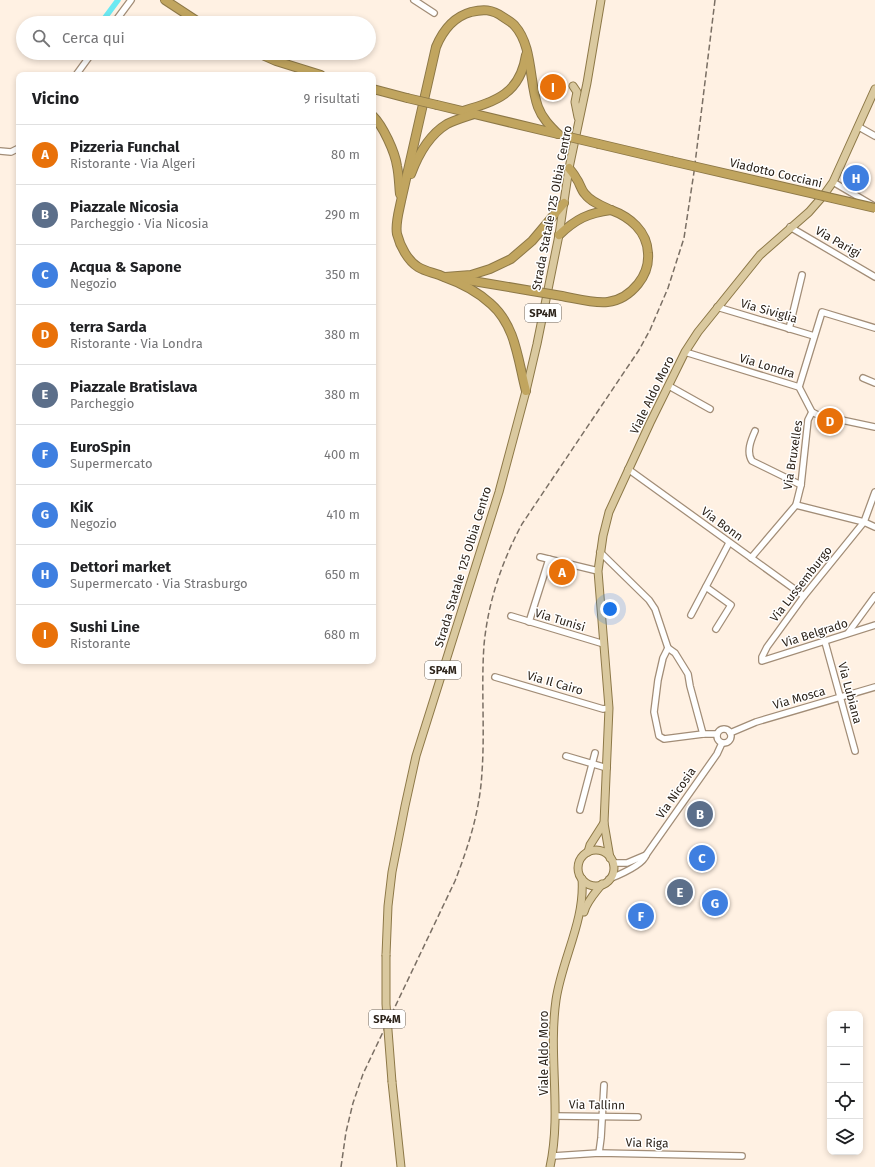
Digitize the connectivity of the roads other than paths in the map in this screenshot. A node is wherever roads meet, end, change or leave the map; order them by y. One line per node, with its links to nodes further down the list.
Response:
1 (131, 0): 6 (street)
2 (165, 0): 7 (highway)
3 (414, 0): 5 (street)
4 (601, 0): 19 (main road, Strada Statale 125 Olbia Centro / SP4M)
5 (434, 13)
6 (119, 16)
7 (189, 16)
8 (522, 37): 16 (highway); 21 (highway); 27 (highway)
9 (87, 60): 11 (street)
10 (274, 60): 12 (highway)
11 (78, 72)
12 (311, 72)
13 (573, 86): 19 (main road)
14 (875, 89): 20 (main road, Viale Aldo Moro)
15 (376, 90): 16 (highway, Viadotto Cocciani, bridge)
16 (463, 111): 17 (highway, Viadotto Cocciani)
17 (476, 115): 21 (highway, Viadotto Cocciani); 27 (highway)
18 (376, 119): 27 (highway)
19 (579, 123): 25 (main road, Strada Statale 125 Olbia Centro / SP4M)
20 (859, 127): 22 (street); 26 (main road, Viale Aldo Moro)
21 (561, 135): 29 (highway, Viadotto Cocciani, bridge)
22 (875, 136)
23 (16, 150): 24 (street)
24 (0, 151)
25 (569, 168): 28 (main road, Strada Statale 125 Olbia Centro / SP4M); 30 (highway)
26 (833, 182): 29 (street); 31 (main road, Viale Aldo Moro)
27 (401, 201): 34 (highway)
28 (564, 203): 32 (main road, Strada Statale 125 Olbia Centro / SP4M); 34 (highway)
29 (875, 207)
30 (612, 210): 32 (highway); 34 (highway, bridge)
31 (790, 228): 35 (street, Via Parigi); 36 (main road, Viale Aldo Moro)
32 (559, 235): 45 (main road, Strada Statale 125 Olbia Centro / SP4M)
33 (802, 275): 38 (street)
34 (444, 277): 45 (highway)
35 (875, 277)
36 (717, 307): 38 (street, Via Siviglia); 40 (main road, Viale Aldo Moro)
37 (875, 328): 39 (street)
38 (789, 329): 39 (street, Via Siviglia)
39 (814, 336): 44 (street)
40 (685, 352): 43 (main road, Viale Aldo Moro); 44 (street, Via Londra)
41 (863, 378): 42 (street)
42 (875, 383)
43 (669, 386): 46 (street); 50 (main road, Viale Aldo Moro)
44 (799, 387): 47 (street, Via Londra)
45 (526, 391): 101 (main road, Strada Statale 125 Olbia Centro / SP4M, bridge)
46 (710, 409)
47 (812, 412): 48 (street); 51 (street, Via Bruxelles)
48 (875, 427)
49 (755, 431): 51 (street)
50 (628, 469): 56 (street, Via Bonn); 57 (main road, Viale Aldo Moro)
51 (801, 485): 53 (street, Via Bruxelles)
52 (875, 492): 54 (street, Via Lussemburgo)
53 (796, 505): 54 (street); 59 (street, Via Bruxelles)
54 (864, 522): 55 (street); 63 (street, Via Lussemburgo)
55 (875, 527)
56 (730, 543): 59 (street, Via Bonn); 62 (street)
57 (600, 552): 61 (main road, Viale Aldo Moro); 73 (street)
58 (540, 557): 60 (street)
59 (751, 558): 63 (street, Via Bonn)
60 (549, 559): 61 (street); 67 (street)
61 (598, 571): 72 (main road, Viale Aldo Moro)
62 (706, 587): 65 (street); 69 (street)
63 (804, 596): 74 (street, Via Lussemburgo)
64 (875, 596): 70 (street)
65 (691, 615)
66 (510, 616): 67 (street, Via Tunisi)
67 (529, 622): 72 (street, Via Tunisi)
68 (875, 625): 70 (street, Via Belgrado)
69 (716, 629)
70 (848, 633): 71 (street, Via Belgrado)
71 (825, 642): 74 (street, Via Belgrado); 77 (street, Via Lubiana)
72 (604, 644): 78 (main road, Viale Aldo Moro)
73 (668, 648): 80 (street); 80 (street)
74 (762, 661)
75 (495, 677): 78 (street, Via Il Cairo)
76 (875, 687): 77 (street, Via Mosca)
77 (840, 698): 79 (street, Via Mosca); 83 (street, Via Lubiana)
78 (609, 708): 87 (main road, Viale Aldo Moro)
79 (730, 733): 81 (street); 82 (street)
80 (703, 734): 81 (street)
81 (717, 734): 82 (street)
82 (722, 743): 91 (street, Via Nicosia)
83 (855, 751)
84 (595, 753): 86 (street)
85 (566, 756): 86 (street)
86 (593, 764): 87 (street); 88 (street)
87 (607, 768): 89 (main road, Viale Aldo Moro)
88 (580, 810)
89 (604, 823): 90 (main road, Viale Aldo Moro); 92 (main road, Viale Aldo Moro)
90 (588, 852): 92 (main road); 93 (main road)
91 (646, 854): 92 (street, Via Nicosia); 94 (street, Via Nicosia)
92 (611, 860): 94 (main road)
93 (582, 879): 95 (main road); 96 (main road, Viale Aldo Moro)
94 (609, 880): 95 (main road)
95 (602, 884): 96 (main road, Viale Aldo Moro)
96 (571, 941): 98 (main road, Viale Aldo Moro)
97 (604, 1085): 99 (street)
98 (555, 1116): 99 (street, Via Tallinn); 103 (main road, Viale Aldo Moro)
99 (603, 1117): 100 (street, Via Tallinn); 102 (street)
100 (638, 1117)
101 (398, 1139): 105 (main road, Strada Statale 125 Olbia Centro / SP4M); 106 (main road)
102 (599, 1153): 103 (street, Via Riga); 104 (street, Via Riga)
103 (553, 1156): 107 (main road, Viale Aldo Moro)
104 (742, 1156)
105 (402, 1167)
106 (406, 1167)
107 (550, 1167)

